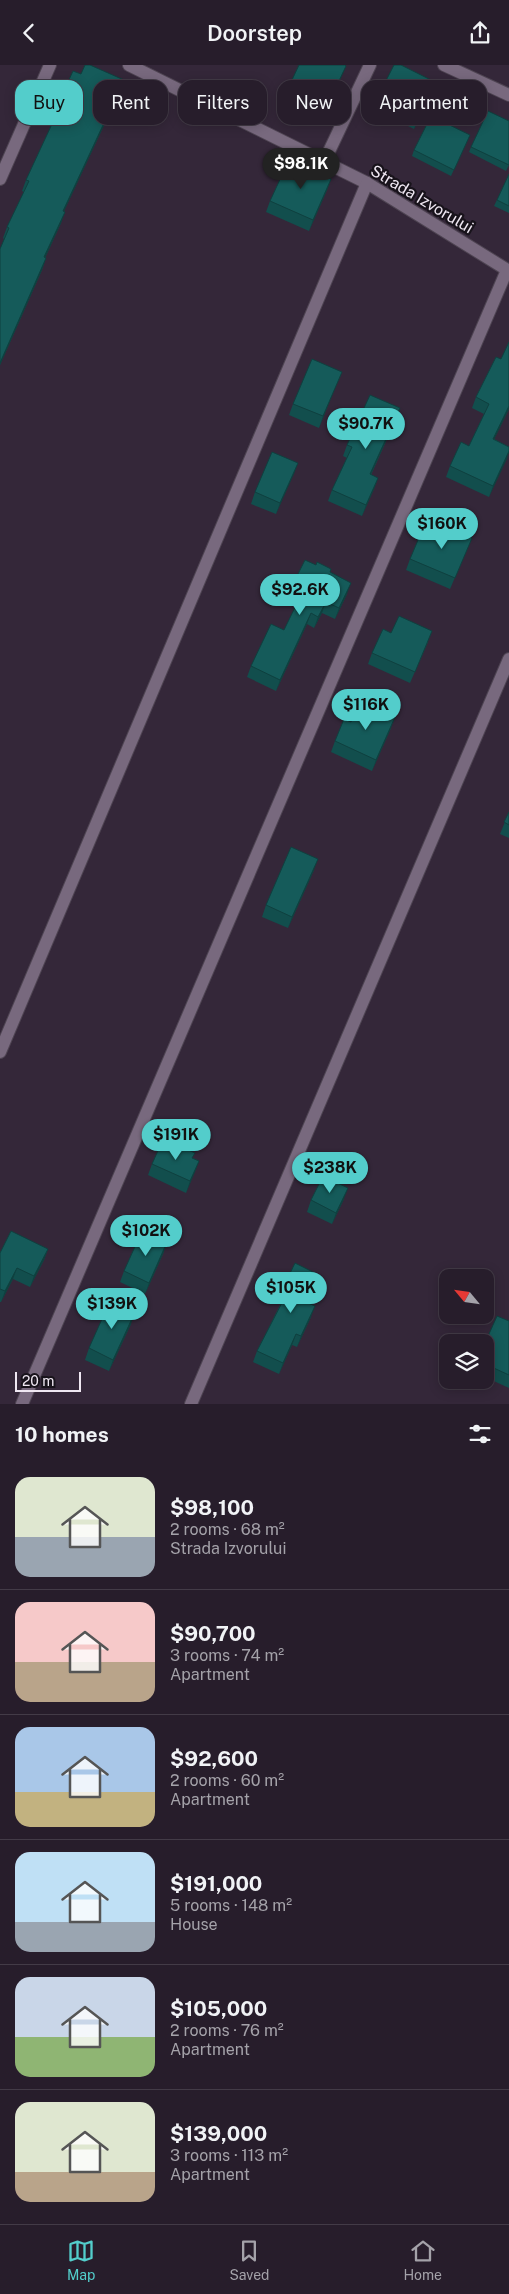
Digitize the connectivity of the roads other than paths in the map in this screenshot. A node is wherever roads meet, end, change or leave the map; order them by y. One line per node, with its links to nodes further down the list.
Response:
1 (50, 65): 7 (street)
2 (129, 65): 6 (street, Strada Izvorului)
3 (370, 65): 6 (street)
4 (444, 65): 5 (street)
5 (509, 95)
6 (324, 162): 8 (street, Strada Izvorului)
7 (0, 179)
8 (367, 183): 9 (street, Strada Izvorului); 11 (street)
9 (508, 270): 12 (street)
10 (509, 659): 13 (street)
11 (0, 1052)
12 (22, 1404)
13 (191, 1404)

